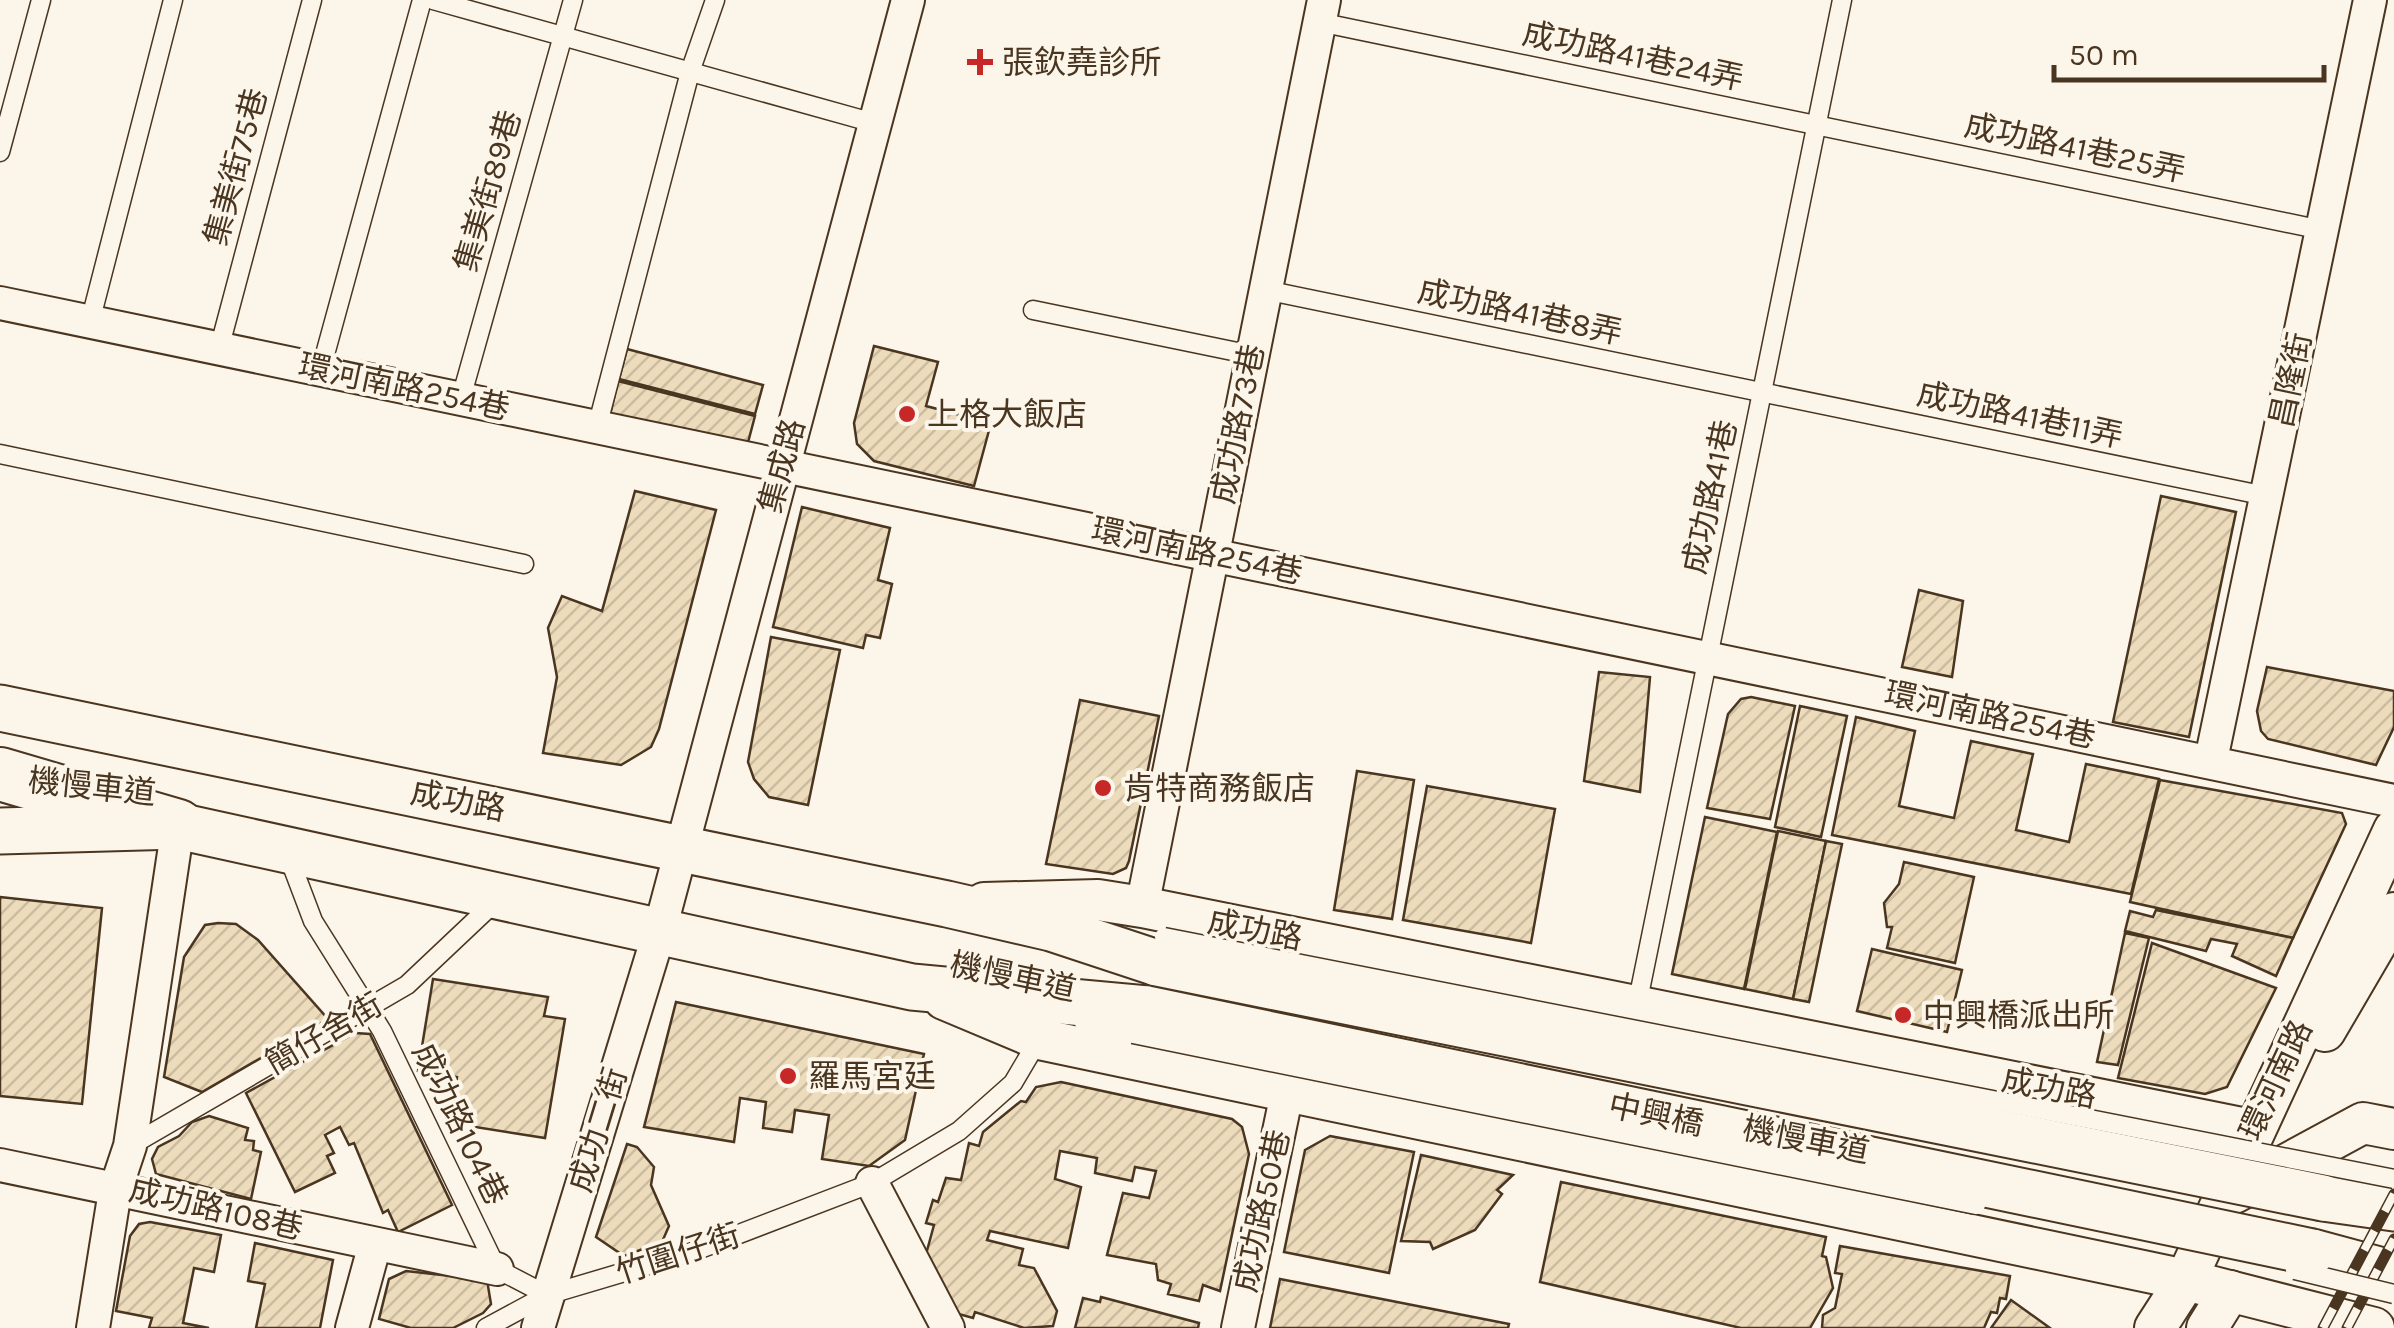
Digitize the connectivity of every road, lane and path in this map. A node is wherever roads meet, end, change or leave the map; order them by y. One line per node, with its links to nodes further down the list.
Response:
1 (41, 0): 16 (lane)
2 (173, 0): 21 (lane)
3 (312, 0): 22 (lane, 集美街75巷)
4 (422, 0): 24 (lane)
5 (433, 0): 12 (lane)
6 (573, 0): 12 (lane, 集美街89巷)
7 (715, 0): 13 (lane)
8 (908, 0): 14 (street, 集成路)
9 (1842, 0): 15 (lane, 成功路41巷)
10 (2370, 0): 17 (street, 昌隆街)
11 (1322, 11): 15 (lane, 成功路41巷24弄); 18 (street, 成功路73巷)
12 (563, 36): 13 (lane); 26 (lane, 集美街89巷)
13 (690, 72): 14 (lane); 27 (lane)
14 (874, 122): 29 (street, 集成路)
15 (1816, 125): 17 (lane, 成功路41巷25弄); 25 (lane, 成功路41巷)
16 (0, 152)
17 (2322, 230): 30 (street, 昌隆街)
18 (1265, 290): 23 (street, 成功路73巷); 25 (lane, 成功路41巷8弄)
19 (0, 303): 21 (street, 環河南路254巷)
20 (1033, 310): 23 (lane)
21 (90, 322): 22 (street, 環河南路254巷)
22 (219, 349): 24 (street, 環河南路254巷)
23 (1252, 355): 31 (street, 成功路73巷)
24 (321, 370): 26 (street, 環河南路254巷)
25 (1762, 392): 30 (lane, 成功路41巷11弄); 33 (lane, 成功路41巷)
26 (460, 398): 27 (street, 環河南路254巷)
27 (597, 427): 29 (street, 環河南路254巷)
28 (0, 454): 32 (lane)
29 (782, 467): 31 (street, 環河南路254巷); 41 (street, 集成路)
30 (2266, 496): 35 (street, 昌隆街)
31 (1212, 554): 33 (street, 環河南路254巷); 47 (street, 成功路73巷)
32 (524, 564)
33 (1708, 657): 35 (street, 環河南路254巷); 49 (lane, 成功路41巷)
34 (0, 708): 41 (main road, 成功路)
35 (2211, 760): 37 (street, 環河南路254巷)
36 (0, 774): 39 (main road)
37 (2394, 801)
38 (19, 820): 39 (main road)
39 (178, 826): 42 (main road); 56 (street, 成功路108巷)
40 (2394, 830): 55 (street, 環河南路)
41 (680, 846): 44 (main road, 成功路); 46 (street, 集成路)
42 (286, 850): 43 (main road); 50 (lane, 成功路104巷)
43 (500, 897): 46 (main road); 50 (lane, 簡仔舍街)
44 (946, 904): 47 (main road, 中興橋); 47 (street, 成功路)
45 (2394, 913): 61 (street, 環河南路)
46 (658, 933): 48 (main road); 70 (street, 成功二街)
47 (1147, 936): 49 (street, 成功路); 58 (lane, bridge); 62 (main road, 中興橋, bridge)
48 (912, 986): 51 (main road, 中興橋); 52 (street)
49 (1637, 1005): 55 (street, 成功路)
50 (366, 1009): 56 (lane, 簡仔舍街); 67 (lane, 成功路104巷)
51 (1140, 1022): 63 (lane, 機慢車道, bridge); 68 (main road, 中興橋, bridge)
52 (1039, 1039): 53 (street); 59 (lane, 竹圍仔街)
53 (1287, 1093): 65 (street); 77 (street, 成功路50巷)
54 (2394, 1129): 61 (street)
55 (2252, 1130): 61 (street); 65 (street, 環河南路)
56 (130, 1146): 60 (street, 成功路108巷)
57 (0, 1164): 60 (street)
58 (2394, 1179)
59 (872, 1183): 70 (lane, 竹圍仔街); 76 (street)
60 (115, 1191): 64 (street, 成功路108巷); 72 (street)
61 (2226, 1198): 69 (street)
62 (2394, 1208)
63 (2002, 1210)
64 (375, 1244): 67 (street, 成功路108巷); 73 (street)
65 (2192, 1260): 69 (street); 78 (street, 環河南路)
66 (2273, 1265): 71 (lane, bridge)
67 (496, 1269): 70 (lane)
68 (2394, 1274)
69 (2230, 1291): 79 (street); 80 (street)
70 (547, 1294): 74 (lane, 竹圍仔街); 75 (street, 成功二街)
71 (2394, 1294)
72 (92, 1328)
73 (352, 1328)
74 (486, 1328)
75 (538, 1328)
76 (948, 1328)
77 (1238, 1328)
78 (2155, 1328)
79 (2207, 1328)
80 (2374, 1328)

